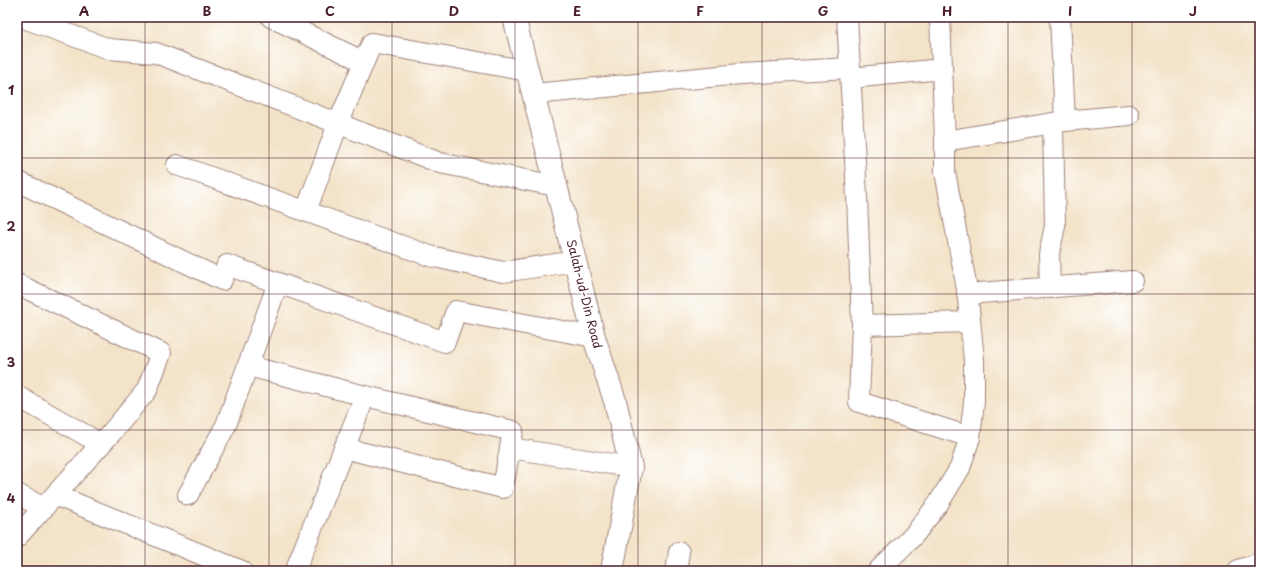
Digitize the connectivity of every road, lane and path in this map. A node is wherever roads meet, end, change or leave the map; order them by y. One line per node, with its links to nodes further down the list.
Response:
1 (22, 17): 14 (street)
2 (271, 17): 7 (street)
3 (514, 17): 9 (street, Salah-ud-Din Road)
4 (847, 17): 10 (street)
5 (940, 17): 8 (street)
6 (1060, 17): 13 (street)
7 (364, 62): 9 (street); 14 (street)
8 (942, 69): 10 (street); 15 (street)
9 (528, 72): 11 (street, Salah-ud-Din Road)
10 (850, 73): 11 (street); 27 (street)
11 (534, 94): 18 (street, Salah-ud-Din Road)
12 (1129, 115): 13 (street)
13 (1059, 122): 15 (street); 24 (street)
14 (338, 124): 18 (street); 19 (street)
15 (945, 141): 25 (street)
16 (177, 165): 19 (street)
17 (17, 181): 22 (street)
18 (556, 186): 20 (street, Salah-ud-Din Road)
19 (306, 211): 20 (street)
20 (575, 261): 28 (street, Salah-ud-Din Road)
21 (1133, 281): 24 (street)
22 (278, 283): 28 (street); 29 (street)
23 (17, 284): 33 (street)
24 (1050, 288): 25 (street)
25 (967, 294): 26 (street)
26 (970, 322): 27 (street); 32 (street)
27 (862, 325): 32 (street)
28 (594, 337): 36 (street, Salah-ud-Din Road)
29 (248, 366): 31 (street); 38 (street)
30 (17, 396): 33 (street)
31 (365, 396): 34 (street); 35 (street)
32 (970, 437): 45 (street)
33 (101, 444): 39 (street)
34 (344, 448): 35 (street); 43 (street)
35 (510, 448): 36 (street)
36 (631, 467): 44 (street, Salah-ud-Din Road)
37 (17, 494): 39 (street)
38 (188, 495)
39 (49, 501): 40 (street); 42 (street)
40 (17, 537)
41 (1260, 564): 46 (street)
42 (242, 571)
43 (295, 571)
44 (612, 571)
45 (878, 571)
46 (1239, 571)

